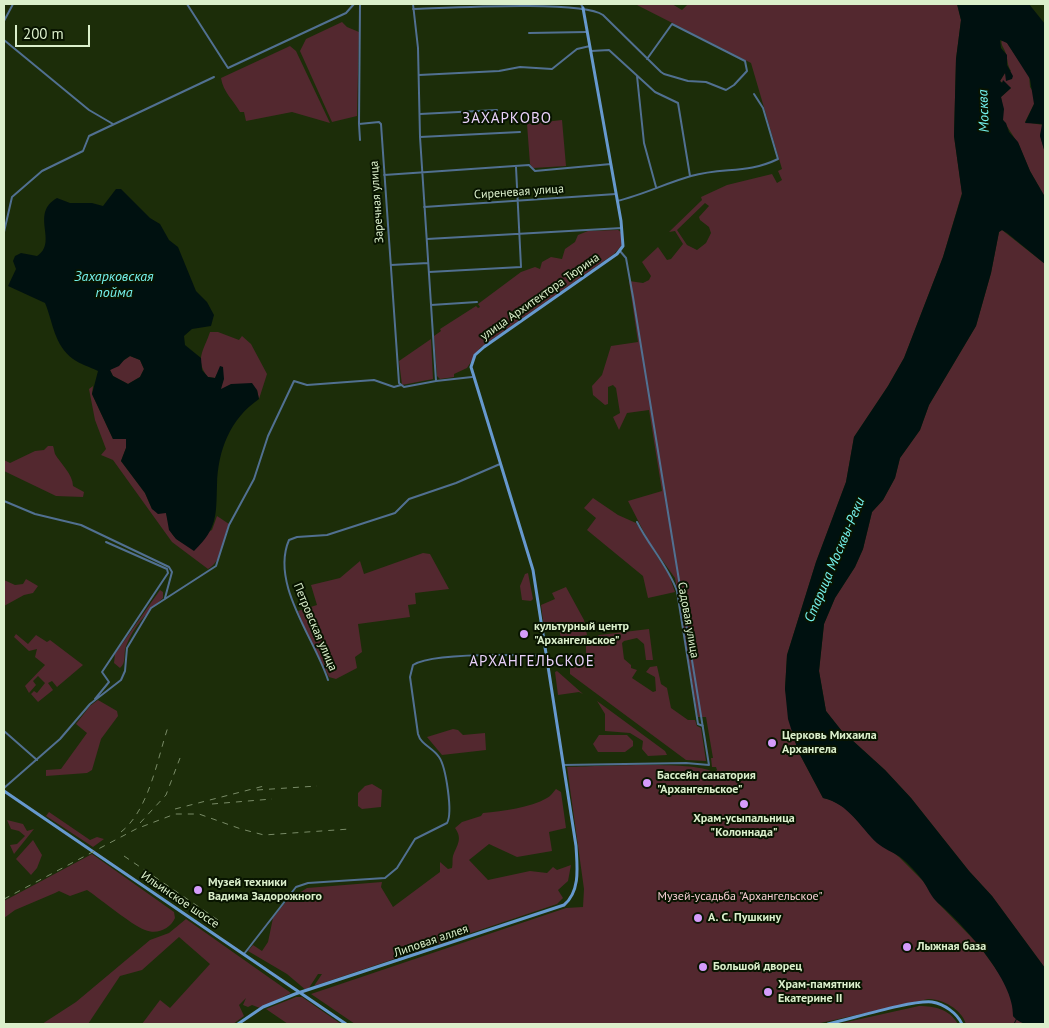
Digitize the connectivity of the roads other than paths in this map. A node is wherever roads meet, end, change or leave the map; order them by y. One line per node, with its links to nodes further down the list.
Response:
1 (13, 4): 9 (street)
2 (187, 4): 3 (street)
3 (354, 4)
4 (360, 4): 23 (street)
5 (413, 4): 8 (street)
6 (581, 4): 7 (street)
7 (583, 8): 8 (street); 10 (street); 15 (street)
8 (413, 9): 17 (street)
9 (4, 21)
10 (588, 32): 11 (street); 13 (street)
11 (529, 33)
12 (4, 40): 22 (street)
13 (590, 46): 14 (street); 17 (street)
14 (591, 51): 16 (street); 27 (street)
15 (647, 59): 15 (street)
16 (637, 74): 31 (street); 32 (street)
17 (418, 75): 21 (street)
18 (214, 77): 22 (street)
19 (754, 94): 31 (street)
20 (497, 110): 21 (street)
21 (420, 114): 25 (street)
22 (113, 124): 38 (street)
23 (359, 124): 26 (street); 30 (street, Заречная улица)
24 (520, 132): 25 (street)
25 (420, 137): 29 (street)
26 (360, 140)
27 (610, 164): 28 (street); 33 (street)
28 (516, 167): 29 (street); 34 (street)
29 (422, 173): 30 (street); 36 (street)
30 (384, 175): 43 (street, Заречная улица)
31 (690, 176): 32 (street)
32 (656, 187): 35 (street)
33 (616, 194): 34 (street, Сиреневая улица); 35 (street)
34 (518, 201): 36 (street, Сиреневая улица); 39 (street)
35 (617, 202): 37 (street)
36 (424, 207): 40 (street)
37 (622, 228): 39 (street); 41 (street)
38 (4, 232)
39 (520, 234): 40 (street); 44 (street)
40 (426, 239): 42 (street)
41 (620, 251): 47 (street, улица Архитектора Тюрина); 60 (street)
42 (428, 263): 43 (street); 44 (street)
43 (390, 265): 49 (street, Заречная улица)
44 (429, 272): 46 (street)
45 (476, 302): 46 (street)
46 (431, 305): 48 (street)
47 (472, 377): 48 (street); 50 (street)
48 (436, 381): 49 (street)
49 (401, 385): 56 (street)
50 (500, 464): 57 (street); 58 (street, Петровская улица)
51 (4, 501): 55 (street)
52 (637, 522): 60 (street, Садовая улица)
53 (106, 542): 54 (street)
54 (162, 583): 55 (street); 59 (street)
55 (167, 586): 56 (street)
56 (165, 598): 59 (street)
57 (546, 656): 63 (street); 65 (street)
58 (328, 680)
59 (94, 701): 62 (street)
60 (703, 726): 63 (street)
61 (4, 731): 62 (street)
62 (38, 760): 64 (street)
63 (564, 765): 66 (street, Липовая аллея)
64 (4, 790): 65 (street, Ильинское шоссе)
65 (244, 954): 66 (street, Ильинское шоссе)
66 (300, 992): 67 (street, Липовая аллея); 68 (street, Ильинское шоссе)
67 (238, 1024)
68 (346, 1024)
69 (828, 1024): 70 (street)
70 (962, 1024)

